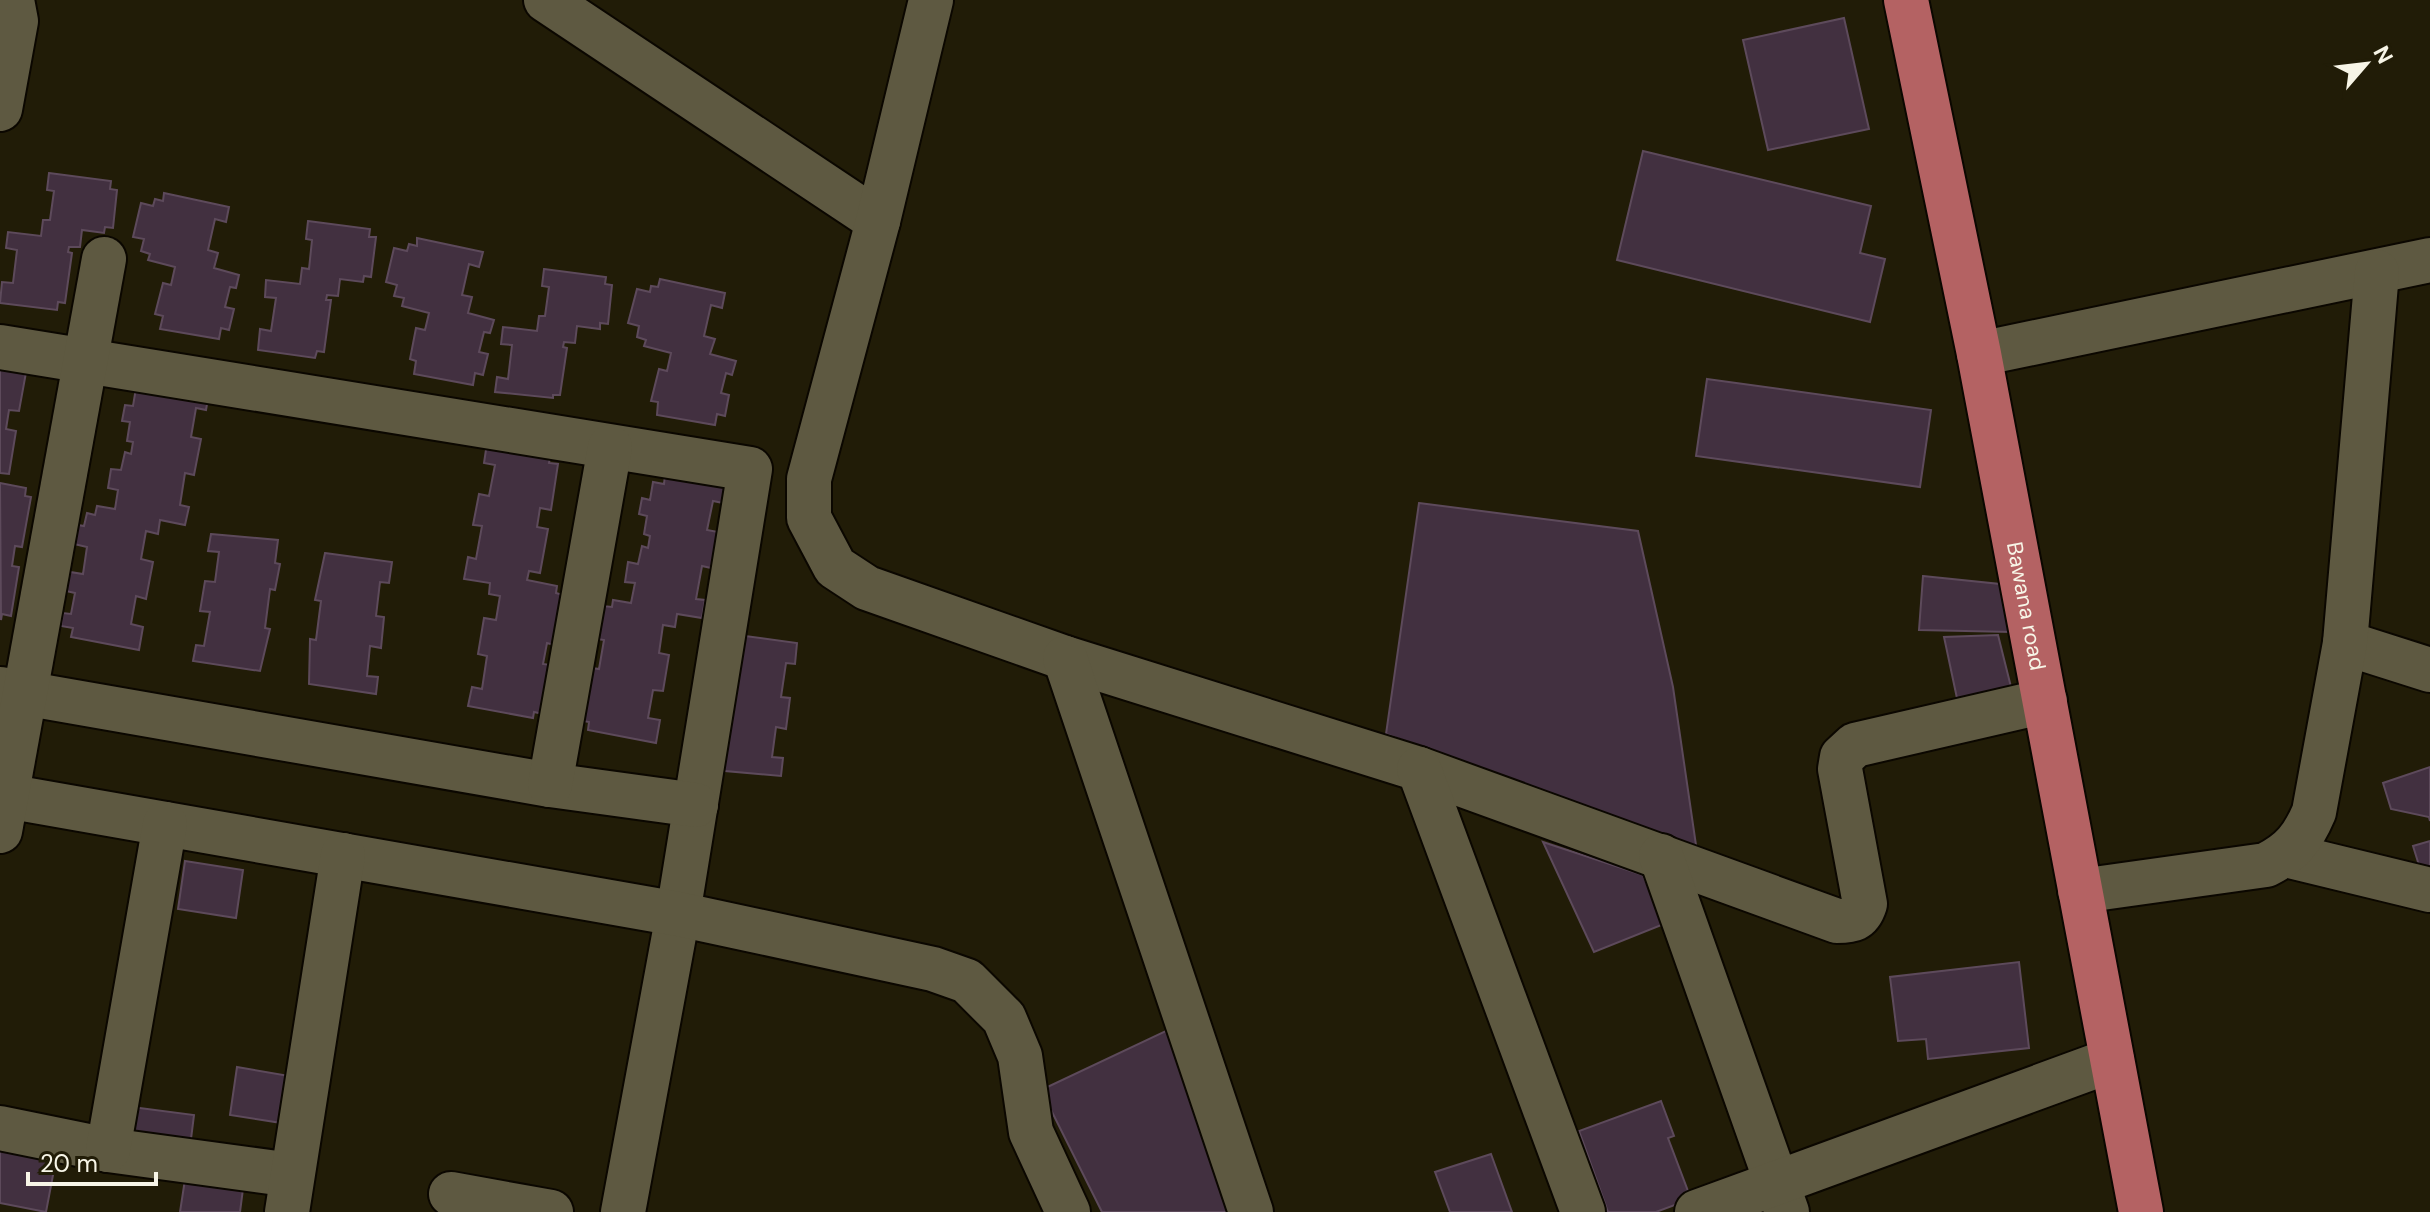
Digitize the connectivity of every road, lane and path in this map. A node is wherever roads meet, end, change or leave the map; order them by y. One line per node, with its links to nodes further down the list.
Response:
1 (12, 0): 5 (street)
2 (931, 0): 6 (street)
3 (1906, 0): 11 (main road, Bawana road)
4 (553, 2): 6 (street)
5 (0, 109)
6 (878, 221): 15 (street)
7 (104, 259): 12 (street)
8 (2430, 260): 9 (street)
9 (2377, 272): 11 (street); 14 (street)
10 (0, 347): 12 (street)
11 (1979, 354): 18 (main road, Bawana road)
12 (84, 363): 13 (street); 17 (street)
13 (610, 447): 20 (street); 21 (street)
14 (2345, 643): 16 (street); 25 (street)
15 (1065, 658): 19 (street); 39 (street)
16 (2430, 670)
17 (12, 691): 20 (street); 22 (street)
18 (2045, 701): 26 (street); 28 (main road, Bawana road)
19 (1419, 769): 26 (street); 40 (street)
20 (550, 785): 21 (street)
21 (696, 805): 29 (street)
22 (2, 807): 23 (street)
23 (165, 824): 24 (street); 32 (street)
24 (343, 855): 29 (street); 33 (street)
25 (2286, 855): 27 (street); 28 (street)
26 (1661, 856): 35 (street)
27 (2430, 890)
28 (2080, 891): 30 (main road, Bawana road)
29 (678, 914): 37 (street); 38 (street)
30 (2112, 1060): 35 (street); 42 (main road, Bawana road)
31 (0, 1128): 32 (street)
32 (108, 1150): 33 (street)
33 (290, 1194)
34 (451, 1194): 36 (street)
35 (1782, 1197): 41 (street)
36 (551, 1212)
37 (623, 1212)
38 (1068, 1212)
39 (1251, 1212)
40 (1583, 1212)
41 (1697, 1212)
42 (2141, 1212)

